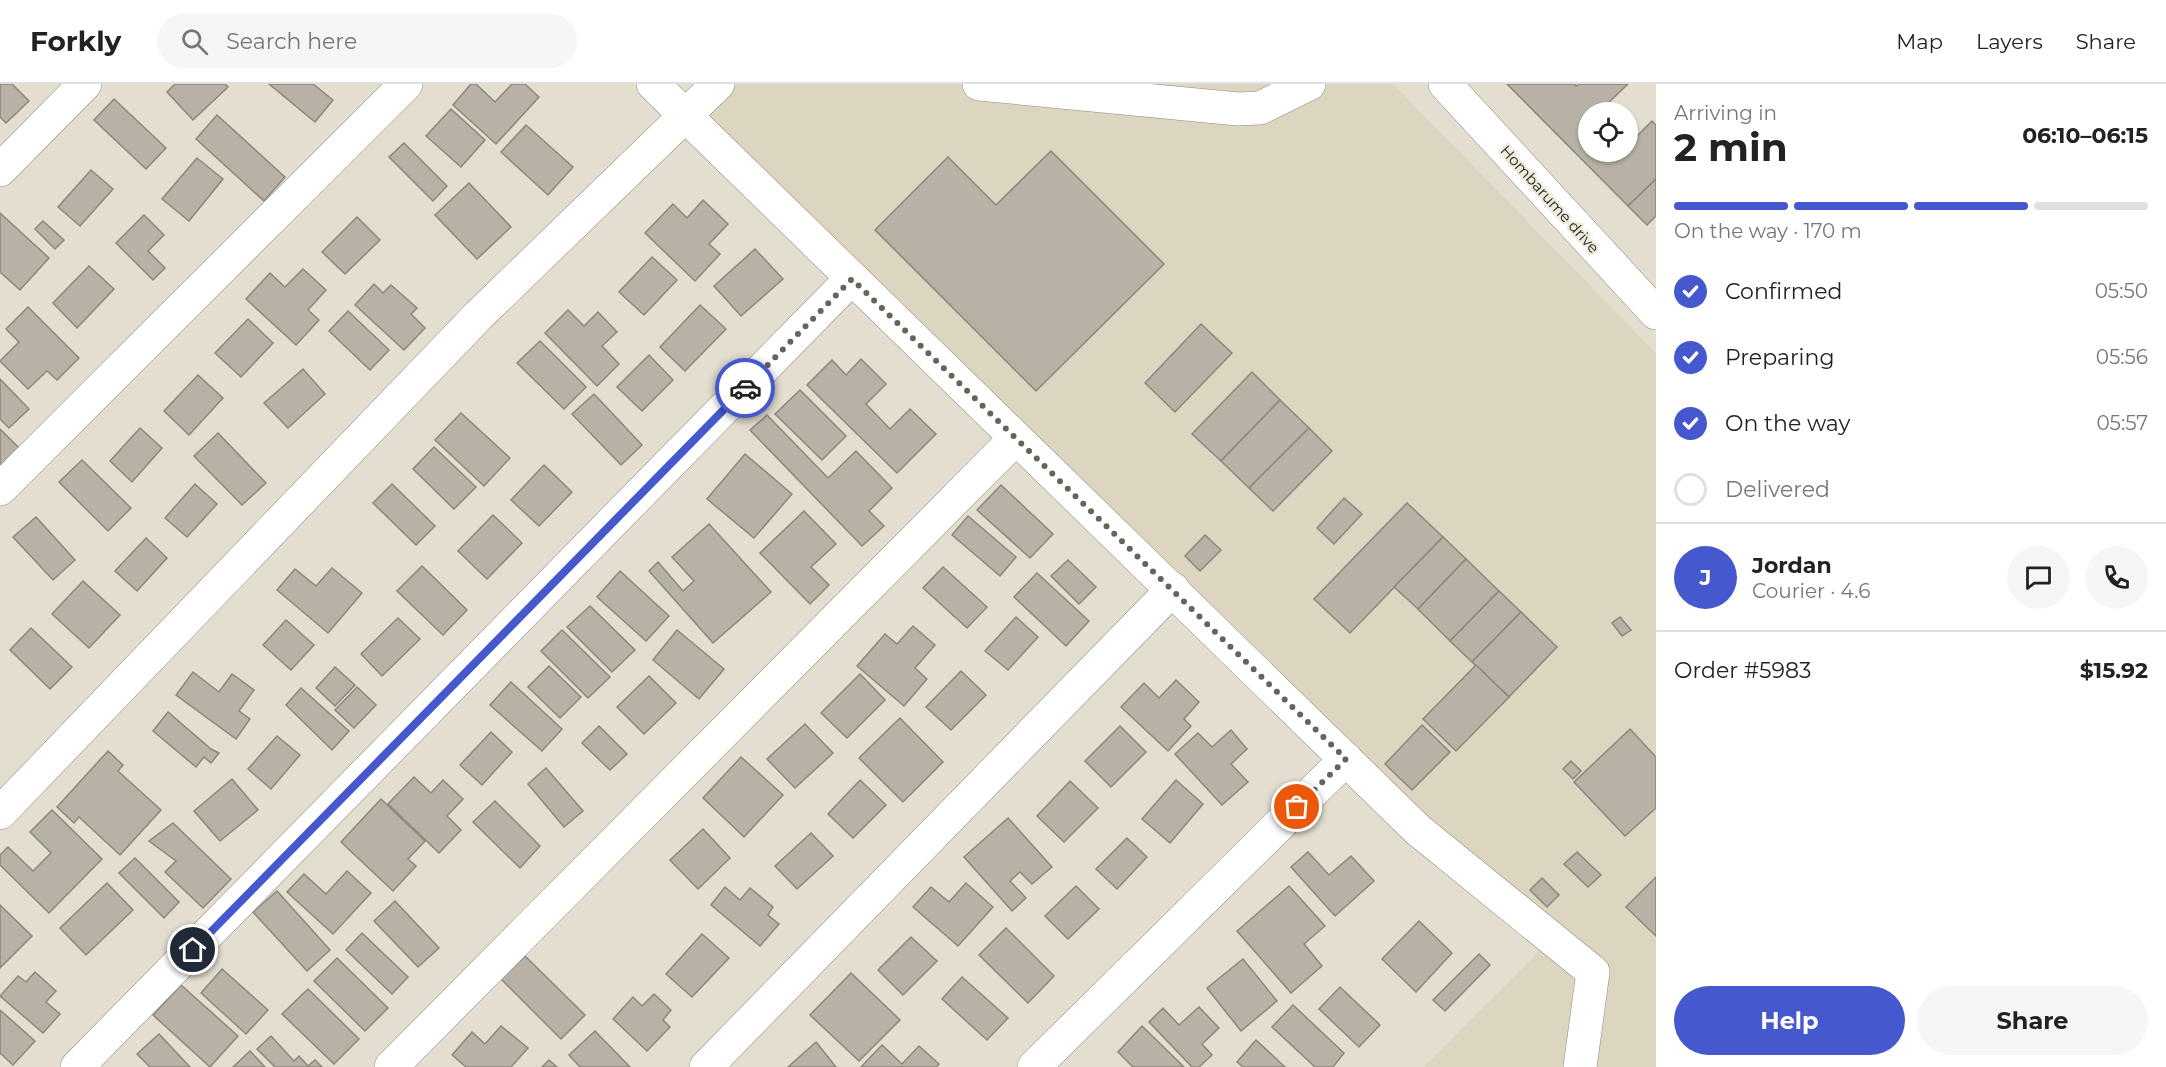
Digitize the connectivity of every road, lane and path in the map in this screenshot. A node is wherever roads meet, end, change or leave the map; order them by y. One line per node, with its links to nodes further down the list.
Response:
1 (85, 84): 9 (street)
2 (406, 84): 13 (street)
3 (653, 84): 8 (street)
4 (718, 84): 8 (street)
5 (979, 84): 6 (street)
6 (1310, 84)
7 (1445, 84): 11 (street, Hombarume drive)
8 (685, 117): 10 (street); 16 (street)
9 (0, 170)
10 (852, 279): 12 (street); 17 (street)
11 (1656, 313)
12 (1015, 439): 14 (street); 18 (street)
13 (0, 489)
14 (1173, 589): 15 (street); 19 (street)
15 (1346, 759): 20 (street); 21 (street)
16 (0, 813)
17 (78, 1067)
18 (391, 1067)
19 (706, 1067)
20 (1034, 1067)
21 (1580, 1067)

